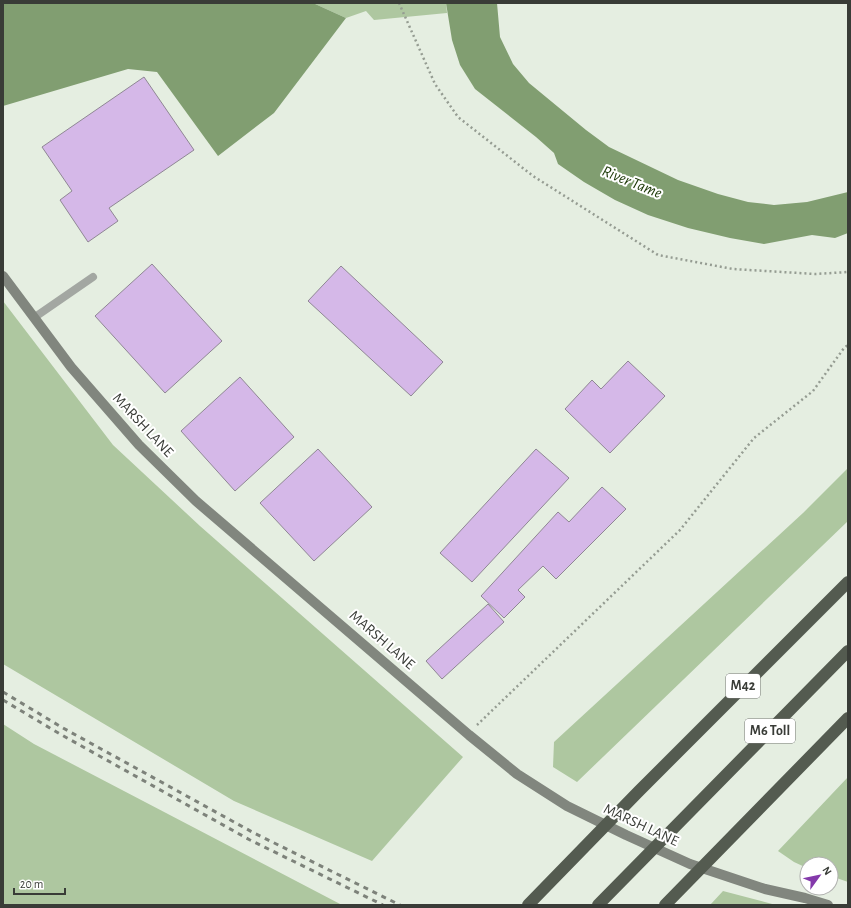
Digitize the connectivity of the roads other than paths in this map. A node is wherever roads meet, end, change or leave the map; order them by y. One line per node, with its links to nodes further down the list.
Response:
1 (3, 276): 3 (main road, MARSH LANE)
2 (93, 277): 3 (lane)
3 (35, 317): 10 (main road, MARSH LANE)
4 (848, 582): 7 (highway, M42)
5 (848, 651): 8 (highway, M6 Toll)
6 (848, 718): 9 (highway)
7 (528, 905)
8 (598, 905)
9 (665, 905)
10 (828, 905)

